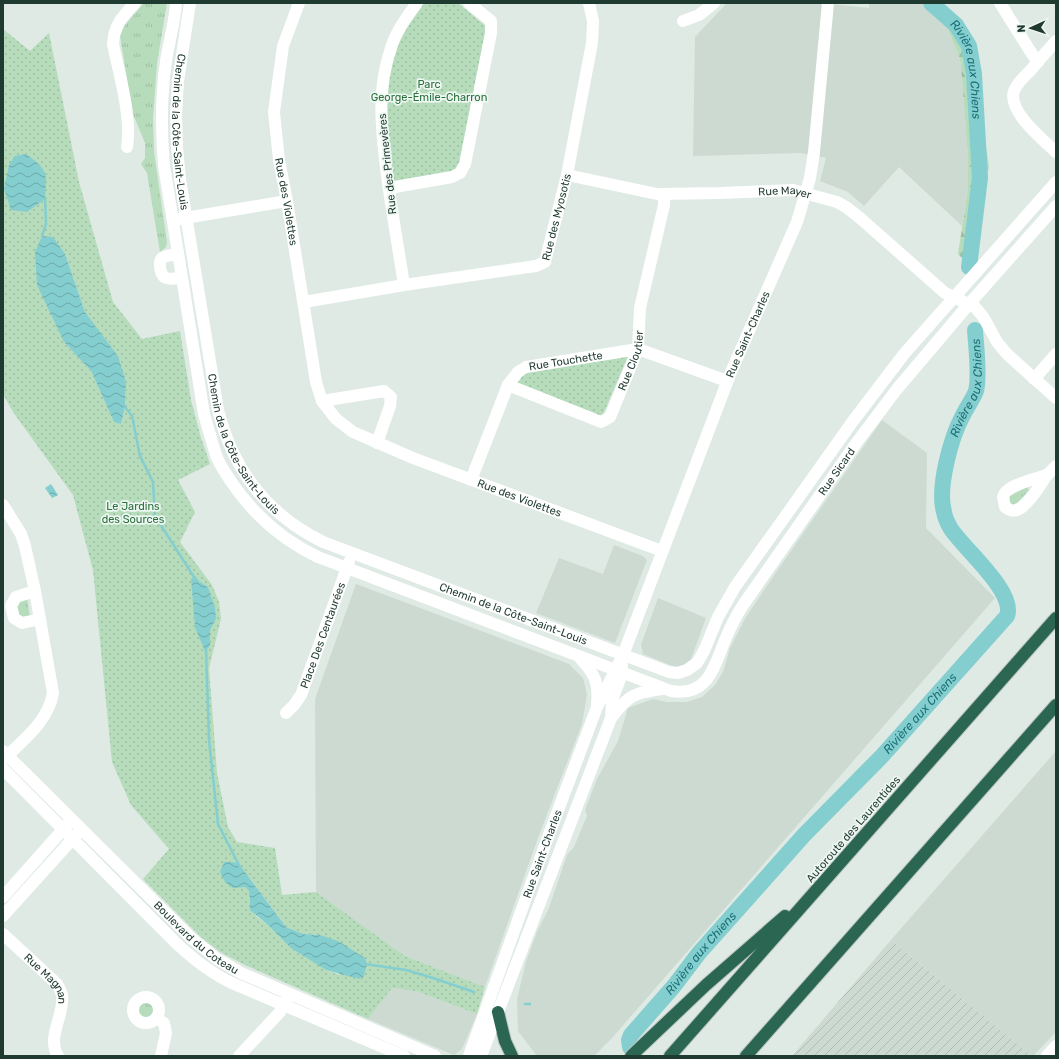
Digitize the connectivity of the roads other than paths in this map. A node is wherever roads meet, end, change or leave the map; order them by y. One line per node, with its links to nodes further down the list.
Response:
1 (134, 3): 14 (street)
2 (176, 3): 24 (street, Chemin de la Côte-Saint-Louis)
3 (190, 3): 23 (street, Chemin de la Côte-Saint-Louis)
4 (299, 3): 21 (street, Rue des Violettes)
5 (417, 3): 18 (street, Rue des Primevères)
6 (469, 3): 18 (street)
7 (589, 3): 16 (street, Rue des Myosotis)
8 (714, 3): 11 (street)
9 (828, 3): 19 (street, Rue Saint-Charles)
10 (1000, 3): 13 (street)
11 (683, 21)
12 (1056, 41): 13 (street)
13 (1038, 62): 15 (street)
14 (127, 147)
15 (1056, 152)
16 (567, 175): 20 (street, Rue Mayer); 27 (street, Rue des Myosotis)
17 (1056, 182): 28 (street, Rue Sicard)
18 (388, 188): 27 (street, Rue des Primevères)
19 (806, 193): 20 (street, Rue Mayer); 28 (street, Rue Mayer); 34 (street, Rue Saint-Charles)
20 (664, 194): 31 (street, Rue Cloutier)
21 (287, 200): 23 (street); 29 (street, Rue des Violettes)
22 (1056, 206): 30 (street, Rue Sicard)
23 (187, 218): 24 (street); 44 (street, Chemin de la Côte-Saint-Louis)
24 (173, 220): 25 (street, Chemin de la Côte-Saint-Louis)
25 (178, 254): 26 (street, Chemin de la Côte-Saint-Louis); 26 (street)
26 (182, 277): 46 (street, Chemin de la Côte-Saint-Louis)
27 (404, 285): 29 (street, Rue des Myosotis)
28 (953, 298): 30 (street, Rue Mayer); 38 (street, Rue Sicard)
29 (304, 302): 37 (street, Rue des Violettes)
30 (969, 304): 33 (street); 40 (street, Rue Sicard)
31 (638, 349): 34 (street, Rue Touchette); 35 (street, Rue Touchette); 35 (street, Rue Cloutier)
32 (1056, 354): 33 (street)
33 (1034, 378): 36 (street)
34 (727, 381): 49 (street, Rue Saint-Charles)
35 (508, 385): 43 (street, Rue Touchette)
36 (1056, 398)
37 (322, 401): 39 (street, Rue des Violettes); 39 (street)
38 (844, 433): 40 (street); 47 (street, Rue Sicard)
39 (377, 442): 43 (street, Rue des Violettes)
40 (857, 442): 48 (street, Rue Sicard)
41 (1056, 466): 42 (street)
42 (1047, 475)
43 (470, 480): 49 (street, Rue des Violettes)
44 (260, 495): 46 (street); 50 (street, Chemin de la Côte-Saint-Louis)
45 (3, 505): 52 (street)
46 (250, 506): 51 (street, Chemin de la Côte-Saint-Louis)
47 (770, 538): 48 (street); 57 (street, Rue Sicard)
48 (783, 547): 60 (street, Rue Sicard)
49 (662, 551): 57 (street, Rue Saint-Charles)
50 (352, 554): 51 (street, Place Des Centaurées); 53 (street, Chemin de la Côte-Saint-Louis)
51 (347, 569): 54 (street, Chemin de la Côte-Saint-Louis); 63 (street, Place Des Centaurées)
52 (35, 591): 56 (street); 56 (street)
53 (465, 596): 54 (street); 57 (street, Chemin de la Côte-Saint-Louis)
54 (460, 611): 58 (street, Chemin de la Côte-Saint-Louis)
55 (1056, 618): 75 (highway, Autoroute des Laurentides)
56 (40, 619): 65 (street)
57 (623, 655): 59 (street, Rue Saint-Charles)
58 (578, 656): 59 (street, Chemin de la Côte-Saint-Louis); 62 (street)
59 (618, 671): 60 (street, Rue Sicard); 62 (street, Rue Saint-Charles); 64 (street, Rue Saint-Charles)
60 (666, 689): 64 (street)
61 (1056, 705): 94 (highway)
62 (597, 707): 67 (street, Rue Saint-Charles)
63 (286, 713)
64 (611, 718): 68 (street, Rue Saint-Charles)
65 (5, 755): 69 (street, Boulevard du Coteau)
66 (3, 769): 71 (street, Boulevard du Coteau)
67 (557, 814): 68 (street); 70 (street, Rue Saint-Charles)
68 (572, 819): 73 (street, Rue Saint-Charles)
69 (72, 820): 71 (street); 72 (street, Boulevard du Coteau)
70 (552, 827): 73 (street); 89 (street, Rue Saint-Charles)
71 (63, 829): 74 (street, Boulevard du Coteau); 76 (street)
72 (81, 829): 74 (street); 79 (street, Boulevard du Coteau)
73 (566, 833): 81 (street, Rue Saint-Charles)
74 (72, 839): 77 (street); 80 (street, Boulevard du Coteau)
75 (819, 887): 92 (highway); 93 (highway, Autoroute des Laurentides)
76 (3, 897)
77 (3, 916)
78 (3, 934): 84 (street, Rue Magnan)
79 (289, 994): 80 (street); 88 (street, Boulevard du Coteau)
80 (285, 1006): 86 (street); 87 (street, Boulevard du Coteau)
81 (498, 1012): 90 (street, Rue Saint-Charles); 91 (highway)
82 (156, 1018): 85 (street)
83 (1056, 1046): 95 (street)
84 (58, 1056)
85 (161, 1056)
86 (239, 1056)
87 (404, 1056)
88 (435, 1056)
89 (469, 1056)
90 (481, 1056)
91 (512, 1056)
92 (631, 1056)
93 (670, 1056)
94 (746, 1056)
95 (1047, 1056)

